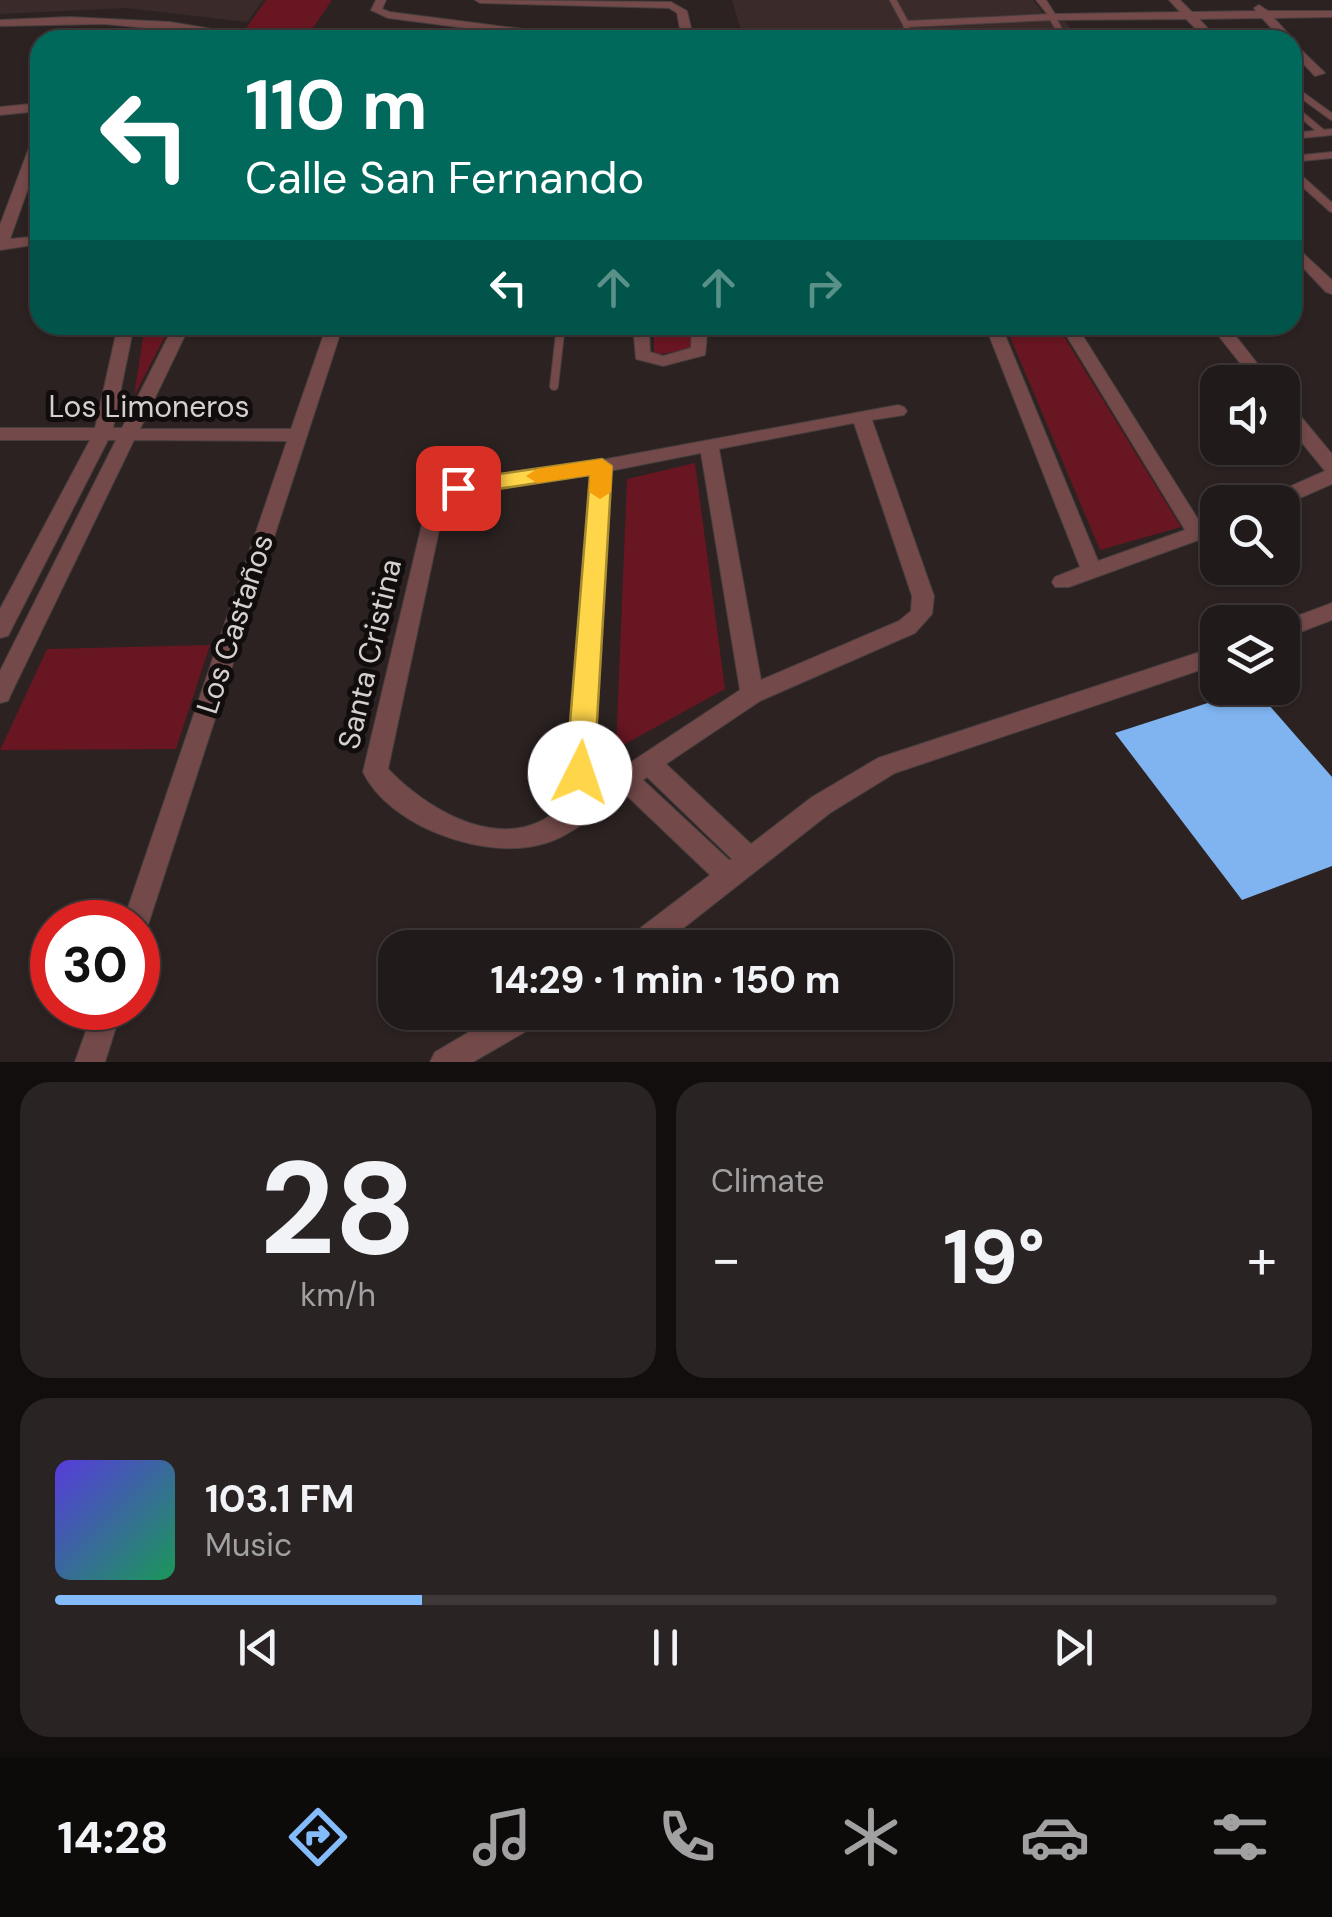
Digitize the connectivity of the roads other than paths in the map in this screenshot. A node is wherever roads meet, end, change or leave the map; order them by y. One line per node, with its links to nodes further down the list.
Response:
1 (478, 0): 6 (street); 14 (street)
2 (893, 0): 15 (lane)
3 (1040, 0): 12 (street)
4 (1174, 0): 8 (street)
5 (1250, 0): 9 (street)
6 (588, 4): 18 (street); 19 (street)
7 (378, 5): 14 (street)
8 (1192, 14): 9 (street); 12 (street); 22 (street)
9 (1263, 14): 10 (street); 23 (street)
10 (1316, 14): 11 (street); 24 (street)
11 (1332, 14)
12 (1052, 17): 15 (lane); 21 (lane)
13 (0, 23): 16 (street)
14 (464, 24): 17 (street)
15 (906, 24): 20 (lane)
16 (213, 30)
17 (510, 30)
18 (588, 30)
19 (685, 30)
20 (908, 30)
21 (1059, 30)
22 (1206, 30)
23 (1278, 30)
24 (1332, 30)
25 (1302, 54): 26 (street)
26 (1319, 72)
27 (1302, 95): 31 (lane)
28 (30, 108): 29 (street)
29 (0, 112)
30 (1302, 114): 32 (lane)
31 (1332, 116)
32 (1328, 132): 33 (lane)
33 (1304, 134)
34 (1332, 155): 35 (lane)
35 (1302, 158)
36 (30, 165): 40 (street)
37 (1302, 181): 38 (lane)
38 (1332, 208)
39 (30, 241): 40 (street)
40 (0, 245)
41 (1302, 258): 42 (street)
42 (1332, 289)
43 (124, 335): 57 (street)
44 (177, 335): 58 (street)
45 (332, 335): 60 (street, Los Castaños)
46 (560, 335): 53 (lane)
47 (641, 335): 48 (street)
48 (700, 335)
49 (997, 335): 68 (street)
50 (1074, 335): 67 (street)
51 (1226, 335): 52 (street)
52 (1250, 365)
53 (554, 386)
54 (898, 410): 55 (street)
55 (861, 416): 61 (street); 75 (street)
56 (1300, 428): 63 (street)
57 (104, 432): 58 (street, Los Limoneros); 59 (street, Los Limoneros); 72 (street)
58 (130, 432): 60 (street, Los Limoneros); 74 (street)
59 (0, 434)
60 (298, 435): 81 (street, Los Castaños)
61 (709, 446): 62 (street); 75 (street)
62 (602, 466): 78 (street); 78 (street, Santa Cristina)
63 (1332, 467)
64 (1332, 476): 65 (street)
65 (1300, 490)
66 (1200, 532): 67 (street)
67 (1197, 533): 68 (street)
68 (1090, 570): 69 (street)
69 (1062, 582)
70 (1332, 611): 71 (street)
71 (1300, 624)
72 (0, 630)
73 (1200, 661): 79 (street)
74 (0, 694)
75 (752, 694): 76 (street)
76 (648, 762): 77 (street); 79 (street)
77 (626, 778): 78 (street); 80 (street)
78 (578, 812)
79 (751, 860): 80 (street)
80 (729, 877): 82 (street)
81 (143, 900)
82 (660, 930)
83 (101, 1030): 85 (street)
84 (501, 1030): 86 (street)
85 (90, 1062)
86 (445, 1062)

